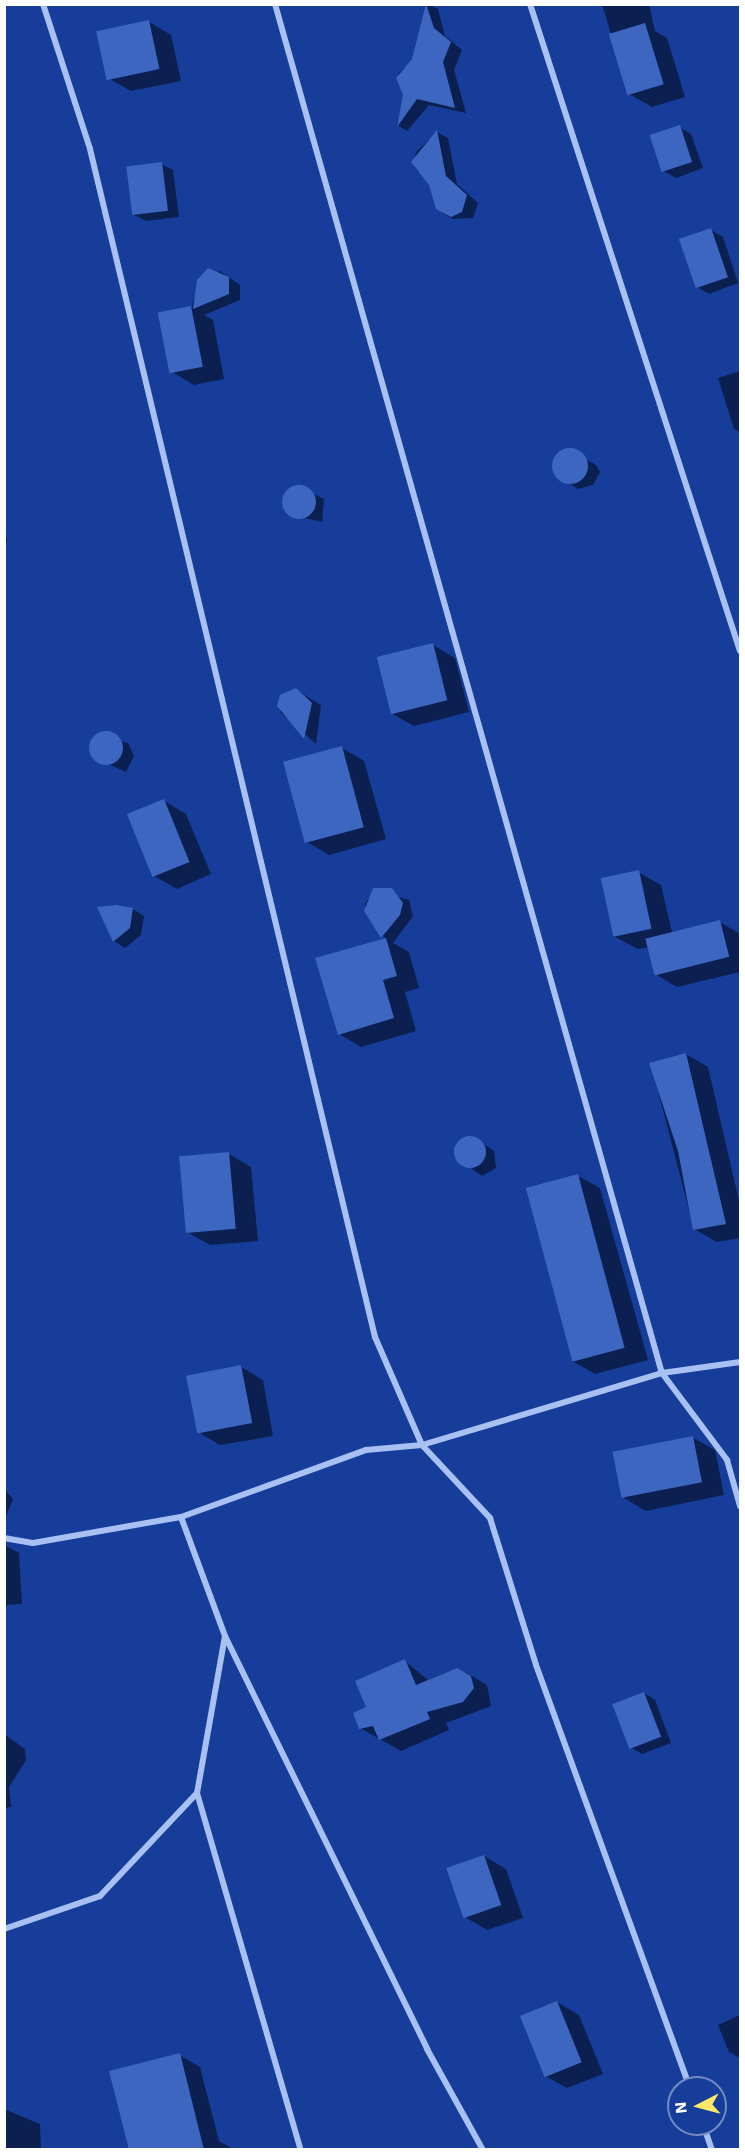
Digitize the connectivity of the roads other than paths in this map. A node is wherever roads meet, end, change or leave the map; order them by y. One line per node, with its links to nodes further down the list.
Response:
1 (43, 4): 7 (street)
2 (275, 4): 6 (street)
3 (530, 4): 4 (street)
4 (741, 651)
5 (741, 1362): 6 (street)
6 (662, 1373): 7 (street); 8 (street)
7 (422, 1445): 9 (street); 14 (street)
8 (741, 1506)
9 (181, 1516): 10 (street); 11 (street)
10 (4, 1538)
11 (225, 1636): 12 (street); 16 (street)
12 (197, 1793): 13 (street); 15 (street)
13 (4, 1929)
14 (686, 2076)
15 (301, 2150)
16 (483, 2150)

